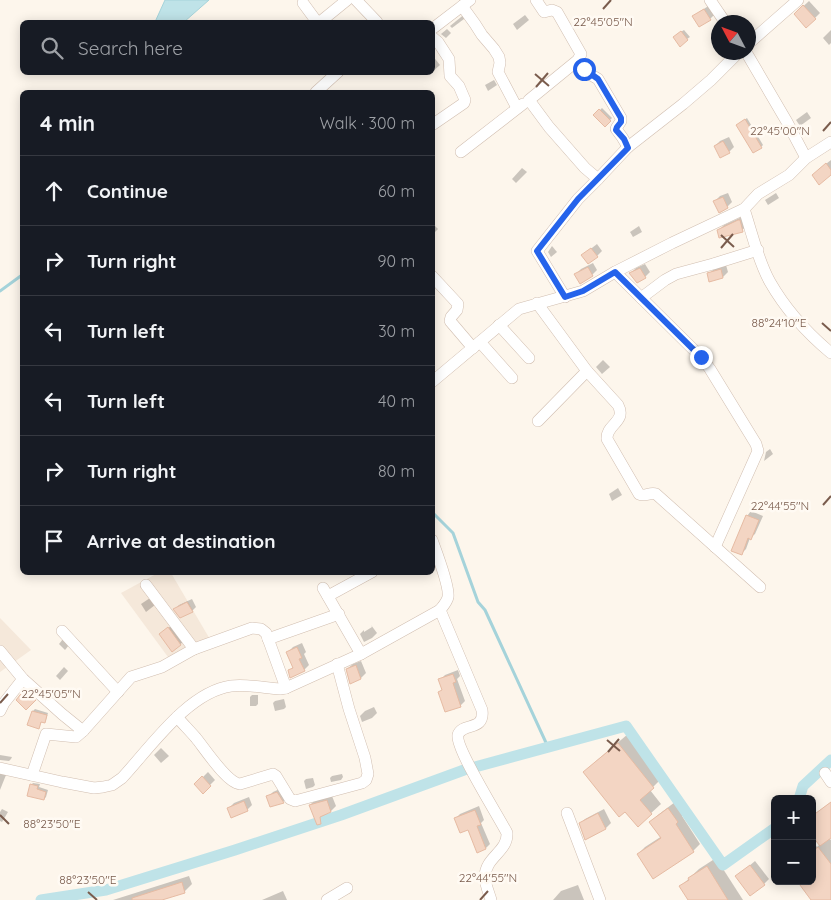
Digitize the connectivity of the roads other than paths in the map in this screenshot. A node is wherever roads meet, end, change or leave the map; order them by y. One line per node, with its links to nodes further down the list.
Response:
1 (347, 0): 10 (street)
2 (356, 0): 11 (street)
3 (536, 0): 15 (street)
4 (710, 0): 8 (street)
5 (798, 0): 13 (street)
6 (302, 1): 9 (street)
7 (466, 3): 12 (street); 21 (street)
8 (720, 15)
9 (316, 20)
10 (321, 20)
11 (375, 20)
12 (435, 27)
13 (756, 37)
14 (435, 40): 22 (street)
15 (578, 60): 20 (street); 24 (street)
16 (731, 60): 24 (street)
17 (751, 60): 26 (street)
18 (335, 75): 19 (street)
19 (318, 90)
20 (529, 100): 21 (street); 27 (street)
21 (517, 108): 25 (street)
22 (435, 124)
23 (831, 142): 26 (street)
24 (628, 148): 27 (street)
25 (461, 152)
26 (806, 158): 28 (street)
27 (598, 179): 32 (street)
28 (744, 209): 29 (street); 30 (street)
29 (758, 250): 33 (street); 37 (street)
30 (615, 272): 32 (street); 33 (street)
31 (435, 279): 36 (street)
32 (565, 297): 34 (street)
33 (641, 298): 44 (street)
34 (537, 303): 35 (street); 39 (street)
35 (499, 325): 36 (street); 38 (street)
36 (476, 345): 40 (street); 41 (street)
37 (831, 353)
38 (529, 358)
39 (587, 371): 42 (street); 44 (street)
40 (512, 378)
41 (435, 379)
42 (538, 421)
43 (435, 546): 48 (street)
44 (715, 547): 47 (street)
45 (365, 575): 49 (street)
46 (146, 585): 52 (street)
47 (760, 587)
48 (440, 610): 54 (street); 67 (street)
49 (339, 614): 51 (street); 54 (street)
50 (62, 631): 58 (street)
51 (268, 639): 52 (street); 57 (street)
52 (194, 649): 58 (street)
53 (0, 651): 56 (street)
54 (361, 654): 55 (street)
55 (337, 664): 57 (street); 60 (street)
56 (23, 679): 59 (street); 61 (street)
57 (286, 688): 60 (street)
58 (118, 692): 61 (street)
59 (1, 705)
60 (177, 717): 63 (street)
61 (83, 731): 63 (street)
62 (0, 768): 63 (street)
63 (32, 776)
64 (567, 813): 68 (street)
65 (347, 888): 66 (street)
66 (327, 900)
67 (491, 900)
68 (600, 900)

